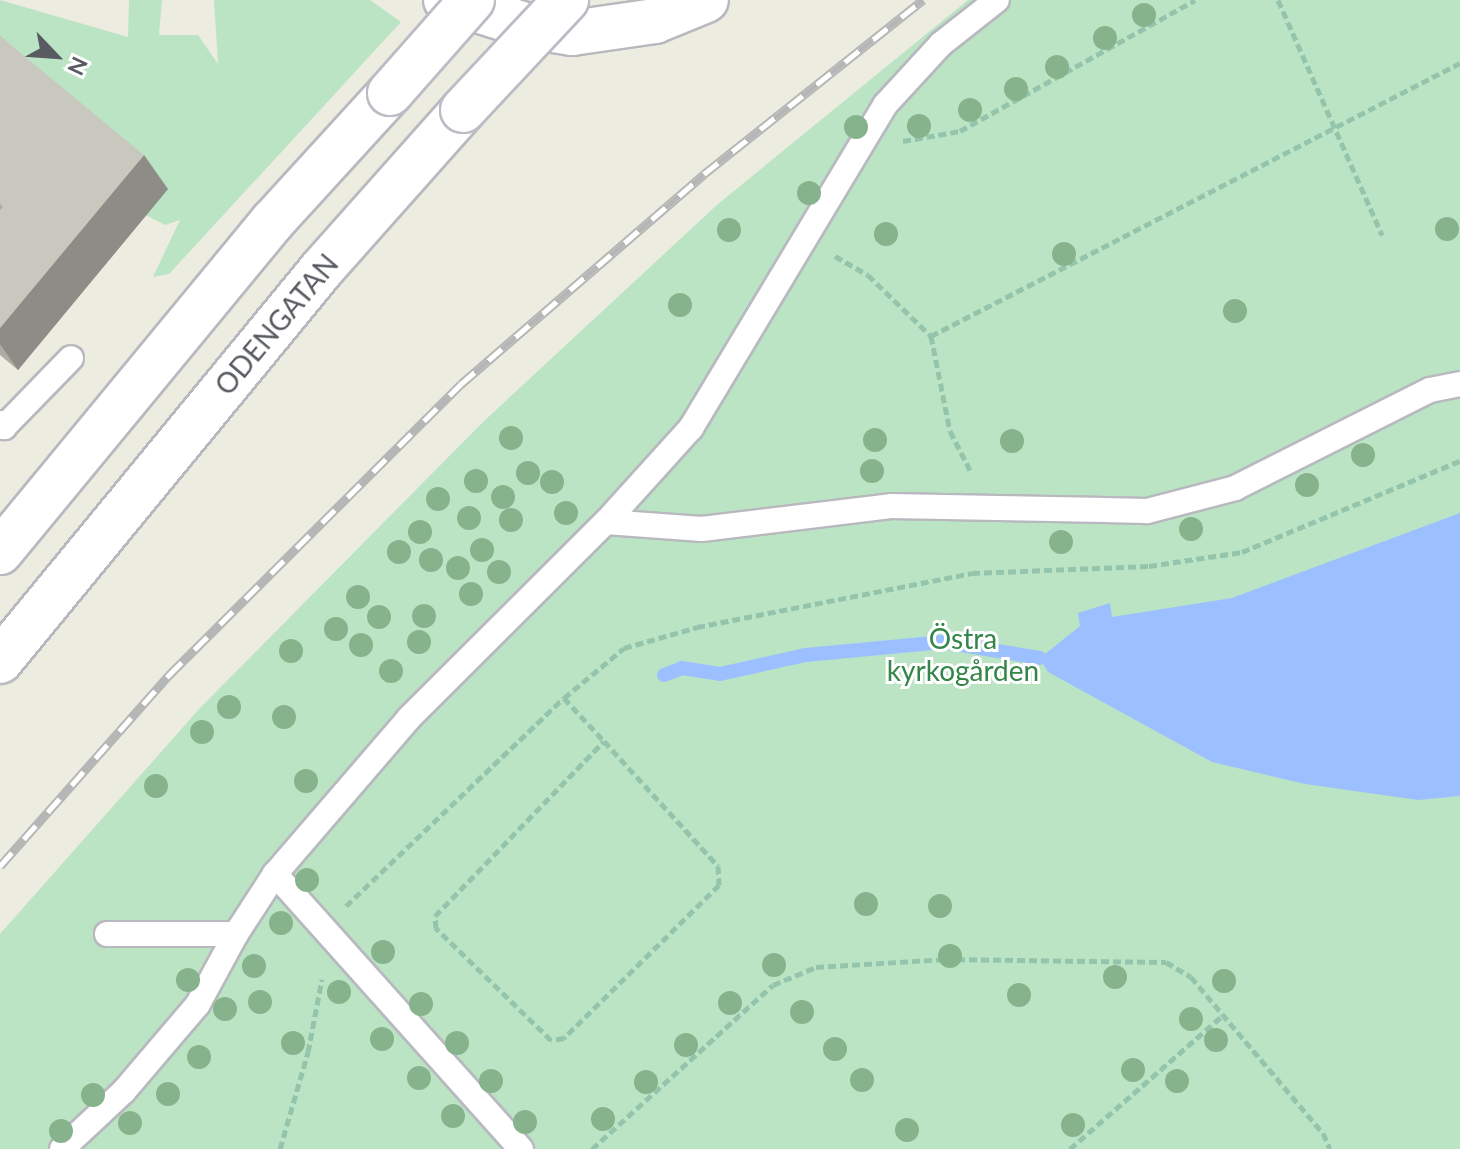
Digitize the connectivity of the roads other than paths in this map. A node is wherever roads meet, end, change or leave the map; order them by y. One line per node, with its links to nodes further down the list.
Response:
1 (446, 0): 4 (main road)
2 (472, 0): 10 (main road, bridge)
3 (566, 0): 11 (main road, ODENGATAN, bridge)
4 (706, 0)
5 (997, 0): 9 (lane)
6 (71, 358): 8 (lane)
7 (1460, 384): 9 (lane)
8 (0, 423)
9 (606, 522): 12 (lane)
10 (0, 552)
11 (0, 661)
12 (275, 874): 14 (lane); 16 (lane)
13 (107, 934): 14 (lane)
14 (236, 934): 15 (lane)
15 (62, 1149)
16 (521, 1149)

